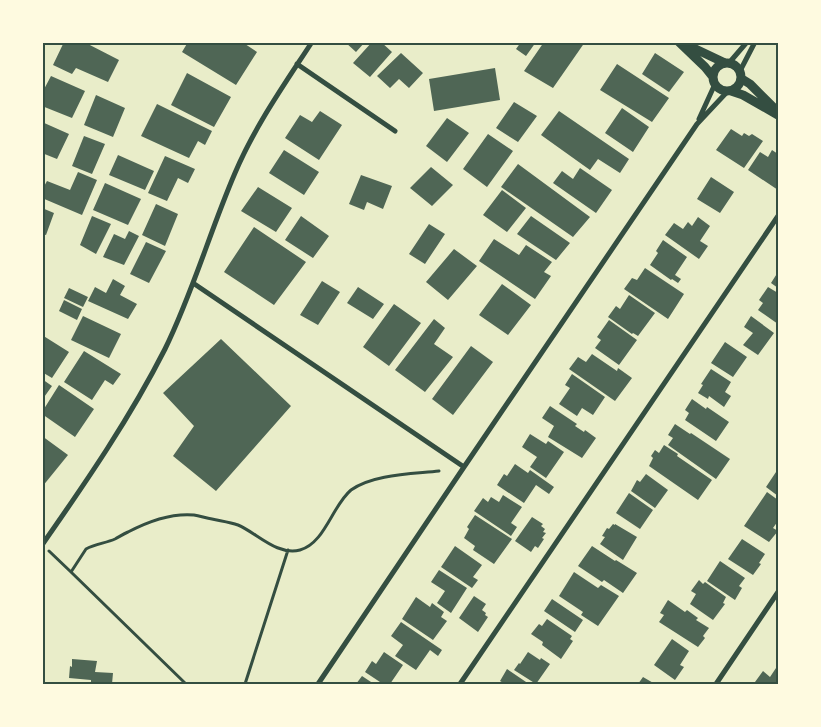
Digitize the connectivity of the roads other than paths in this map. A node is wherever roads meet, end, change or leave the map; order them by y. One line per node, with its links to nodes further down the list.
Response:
1 (312, 42): 6 (street)
2 (681, 42): 5 (street); 8 (street)
3 (747, 42): 5 (street)
4 (755, 42): 7 (street)
5 (727, 63): 7 (street); 8 (street)
6 (297, 64): 12 (street); 14 (street)
7 (741, 75): 9 (street); 10 (street)
8 (714, 80): 9 (street); 11 (street)
9 (729, 91): 10 (street); 11 (street)
10 (778, 113)
11 (697, 124): 15 (street)
12 (395, 131)
13 (778, 216): 19 (street)
14 (193, 283): 15 (street); 16 (street)
15 (464, 467): 18 (street)
16 (43, 545)
17 (778, 592): 20 (street)
18 (318, 684)
19 (460, 684)
20 (716, 684)

